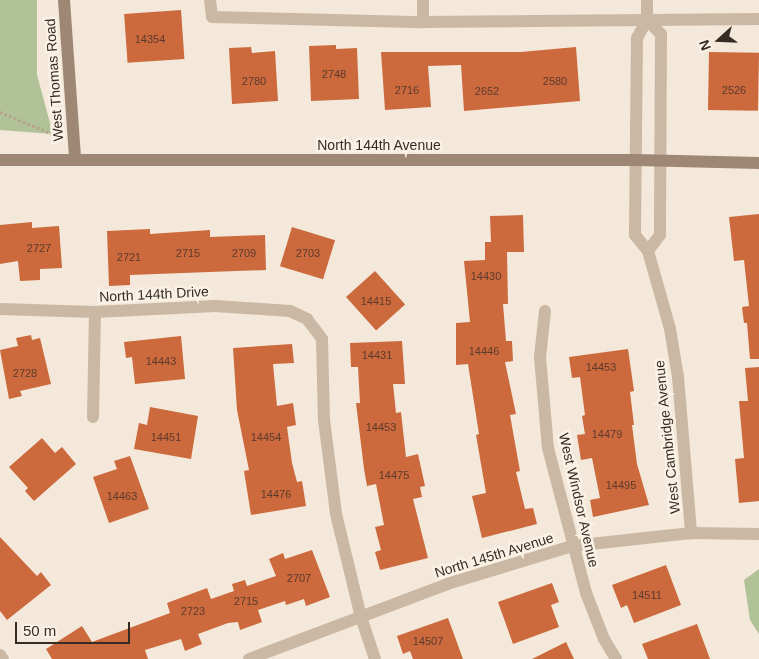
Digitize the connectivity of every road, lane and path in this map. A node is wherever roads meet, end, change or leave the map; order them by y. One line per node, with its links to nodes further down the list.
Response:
1 (64, 0): 11 (main road, West Thomas Road)
2 (210, 0): 7 (street)
3 (423, 0): 7 (street)
4 (647, 0): 6 (street, West Cambridge Avenue)
5 (759, 19): 6 (street)
6 (647, 20): 7 (street); 8 (street, West Cambridge Avenue); 9 (street)
7 (423, 22)
8 (637, 74): 9 (street); 13 (street, West Cambridge Avenue)
9 (660, 74): 14 (street)
10 (0, 112): 11 (path)
11 (75, 158): 12 (main road, North 144th Avenue); 13 (main road, North 144th Avenue)
12 (0, 160)
13 (636, 160): 14 (main road, North 144th Avenue); 16 (street, West Cambridge Avenue)
14 (659, 161): 15 (main road, North 144th Avenue); 16 (street)
15 (759, 163)
16 (648, 251): 21 (street, West Cambridge Avenue)
17 (0, 309): 19 (street, North 144th Drive)
18 (545, 311): 23 (street, West Windsor Avenue)
19 (95, 312): 20 (street); 24 (street, North 144th Drive)
20 (93, 417)
21 (691, 533): 22 (street, North 145th Avenue); 23 (street, North 145th Avenue)
22 (759, 534)
23 (572, 546): 24 (street, North 145th Avenue); 29 (street, West Windsor Avenue)
24 (361, 617): 27 (street, North 145th Avenue); 28 (street)
25 (0, 655): 26 (street)
26 (4, 659)
27 (249, 659)
28 (375, 659)
29 (616, 659)

